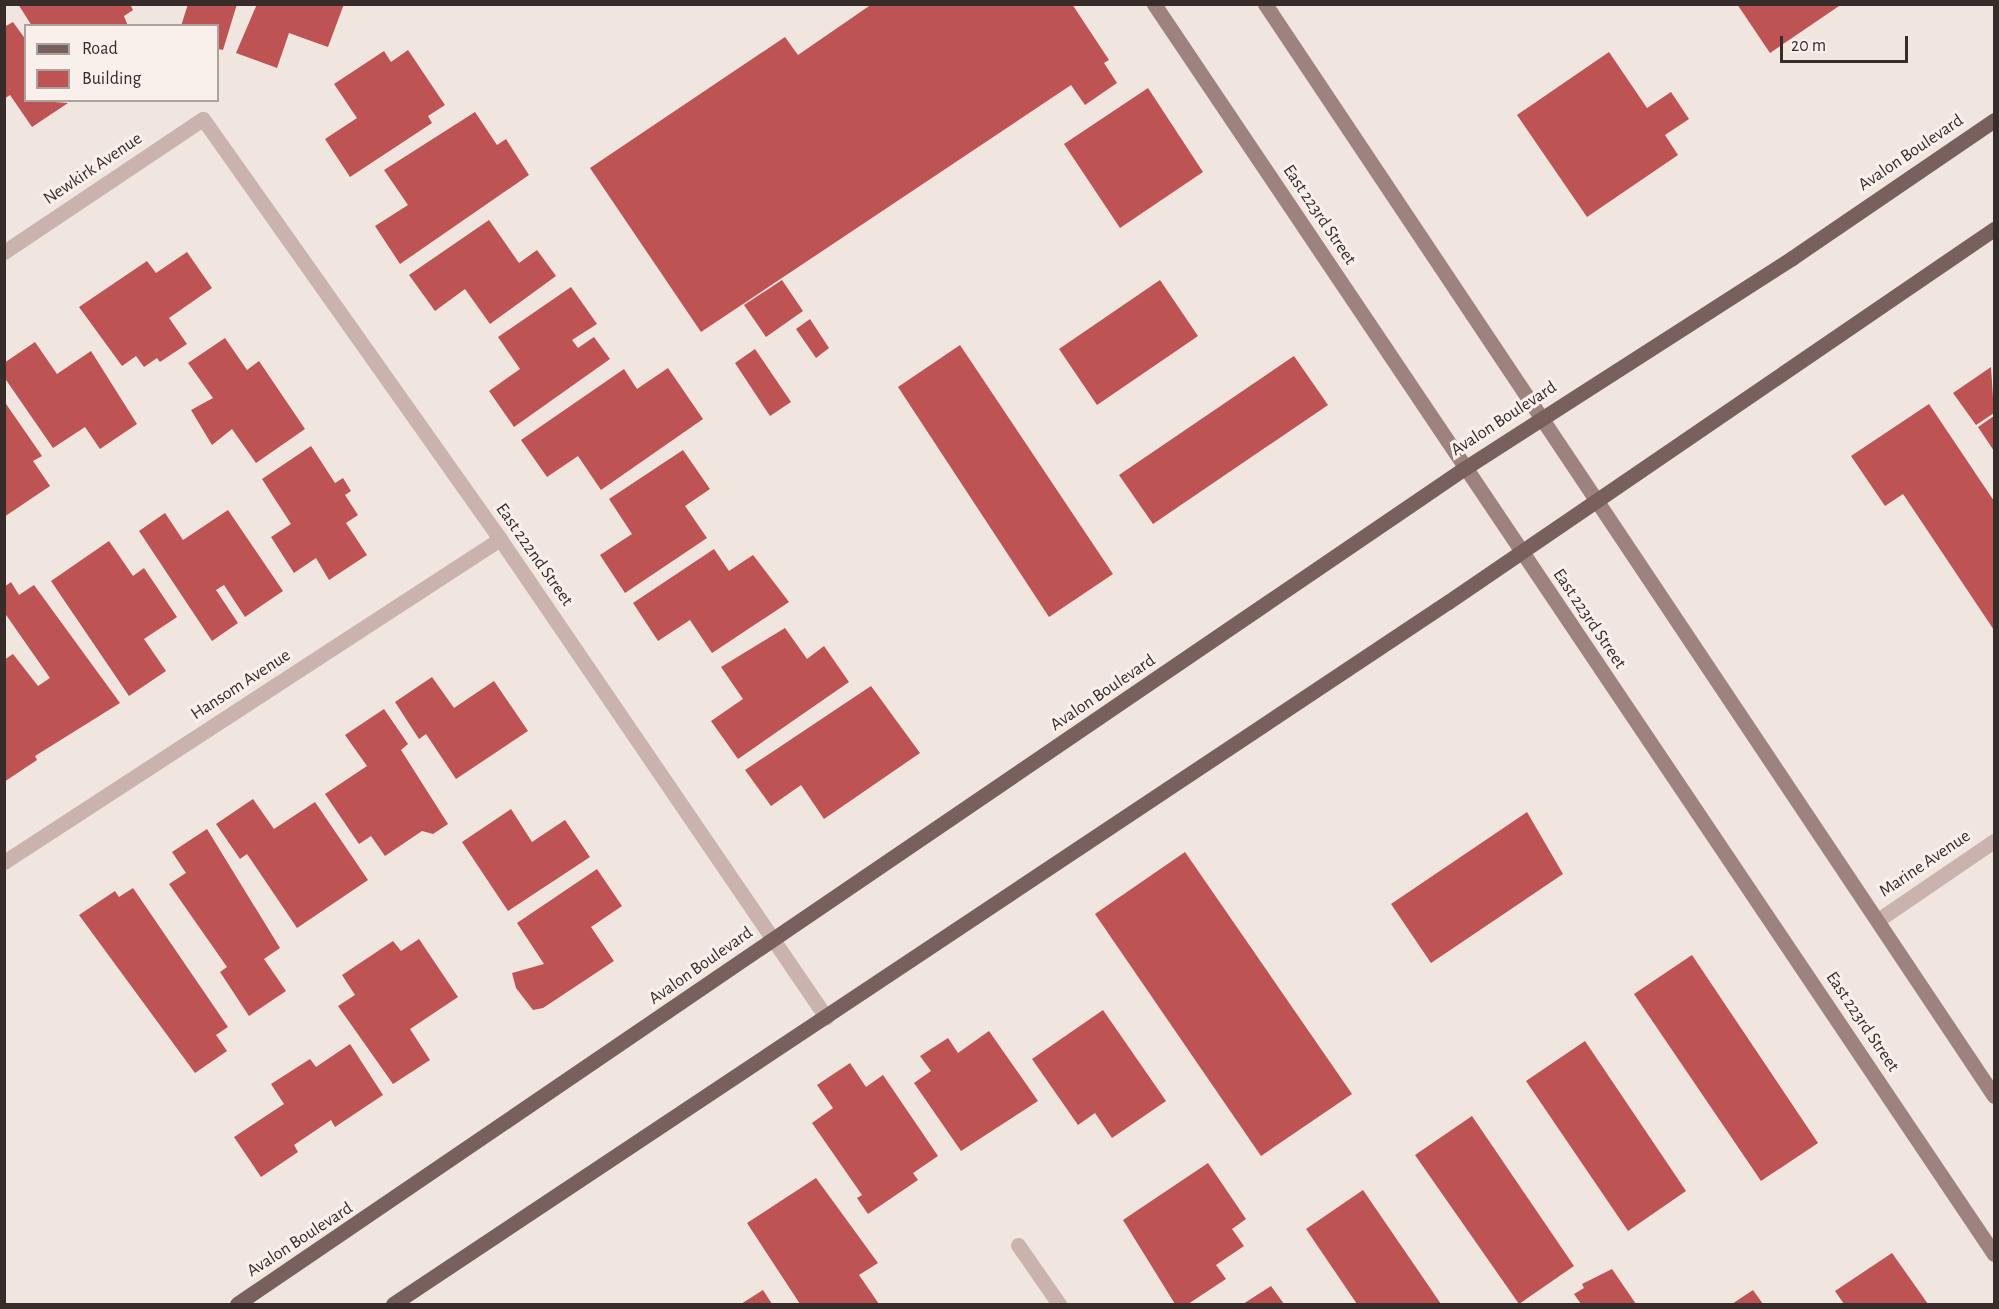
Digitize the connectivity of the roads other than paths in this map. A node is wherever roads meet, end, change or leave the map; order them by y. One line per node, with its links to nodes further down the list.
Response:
1 (1154, 4): 8 (main road, East 223rd Street)
2 (1264, 4): 7 (main road)
3 (203, 119): 6 (street, Newkirk Avenue); 10 (street, East 222nd Street)
4 (1995, 120): 7 (main road, Avalon Boulevard)
5 (1995, 229): 9 (main road)
6 (4, 252)
7 (1542, 417): 8 (main road, Avalon Boulevard); 9 (main road)
8 (1465, 468): 11 (main road, East 223rd Street); 15 (main road, Avalon Boulevard)
9 (1598, 501): 11 (main road); 14 (main road)
10 (500, 539): 13 (street, Hansom Avenue); 15 (street, East 222nd Street)
11 (1521, 552): 16 (main road); 19 (main road, East 223rd Street)
12 (1995, 841): 14 (street, Marine Avenue)
13 (4, 862)
14 (1878, 920): 17 (main road)
15 (774, 939): 16 (street, East 222nd Street); 20 (main road, Avalon Boulevard)
16 (826, 1017): 21 (main road)
17 (1995, 1096)
18 (1018, 1245): 22 (street)
19 (1995, 1254)
20 (237, 1305)
21 (393, 1305)
22 (1059, 1305)

